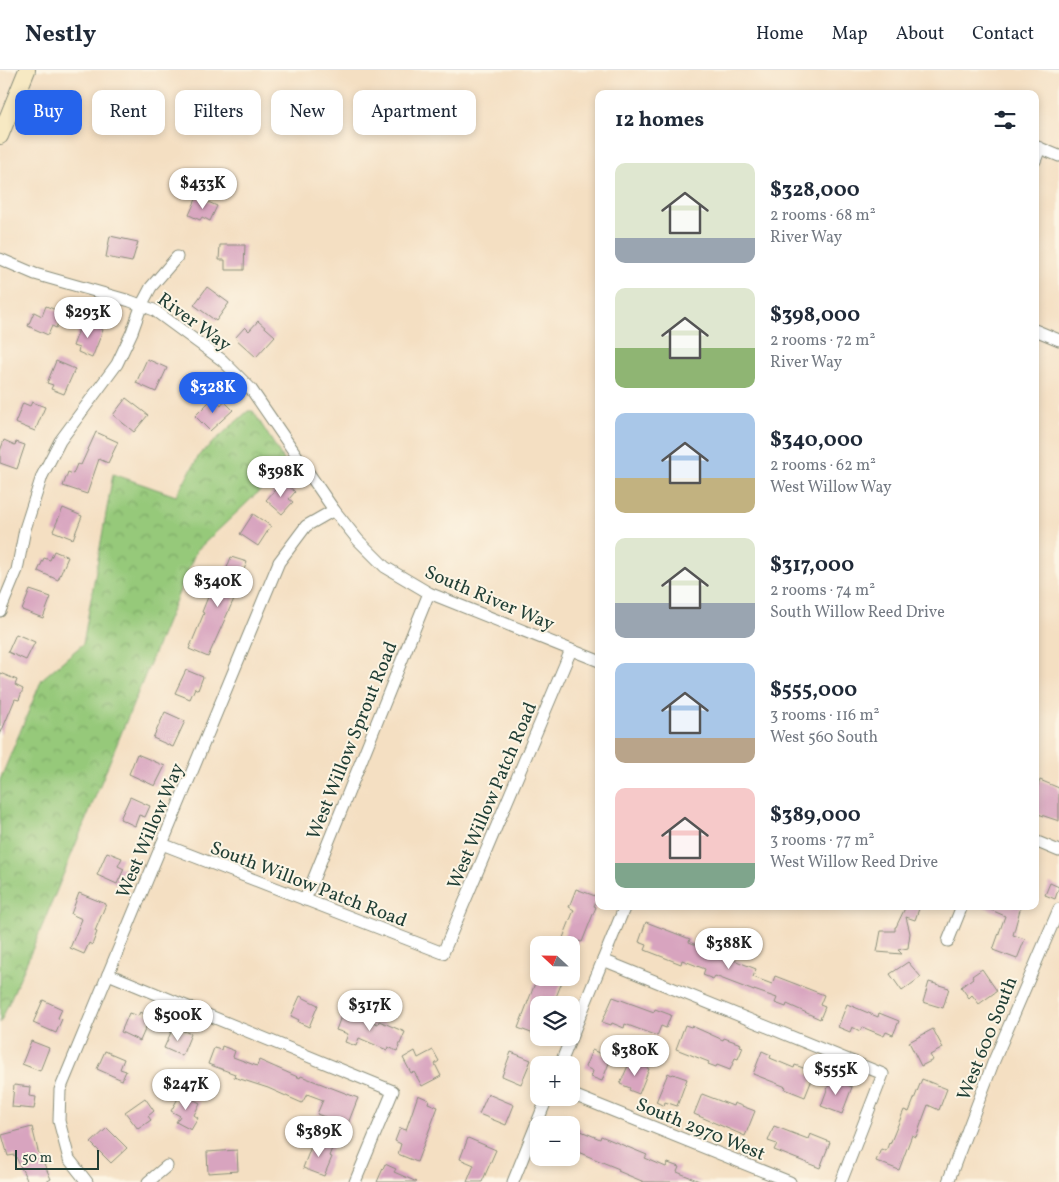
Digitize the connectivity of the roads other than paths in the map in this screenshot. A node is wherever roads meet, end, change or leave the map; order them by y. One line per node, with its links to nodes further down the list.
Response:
1 (27, 70): 2 (main road)
2 (0, 136)
3 (1039, 147): 4 (street)
4 (1059, 156)
5 (177, 257): 7 (street)
6 (0, 259): 7 (street, River Way)
7 (142, 304): 10 (street, River Way); 12 (street)
8 (1039, 332): 9 (street)
9 (1059, 340)
10 (334, 510): 11 (street, South River Way); 16 (street, West Willow Way)
11 (429, 594): 13 (street, South River Way); 18 (street, West Willow Sprout Road)
12 (0, 611)
13 (571, 650): 14 (street, South River Way); 23 (street, West Willow Patch Road)
14 (595, 659)
15 (1039, 843): 17 (street)
16 (162, 844): 18 (street, South Willow Patch Road); 25 (street, West Willow Way)
17 (1059, 851)
18 (305, 900): 23 (street, South Willow Patch Road)
19 (1059, 909): 36 (street, West 600 South)
20 (623, 910): 24 (street)
21 (960, 910): 22 (street)
22 (948, 941)
23 (443, 953)
24 (603, 960): 26 (street); 35 (street)
25 (108, 974): 30 (street, West Willow Way); 32 (street)
26 (564, 1056)
27 (580, 1098): 34 (street, South 2970 West)
28 (544, 1106): 33 (street)
29 (167, 1166): 31 (street)
30 (87, 1182)
31 (148, 1182)
32 (355, 1182)
33 (514, 1182)
34 (790, 1182)
35 (841, 1182)
36 (948, 1182)

